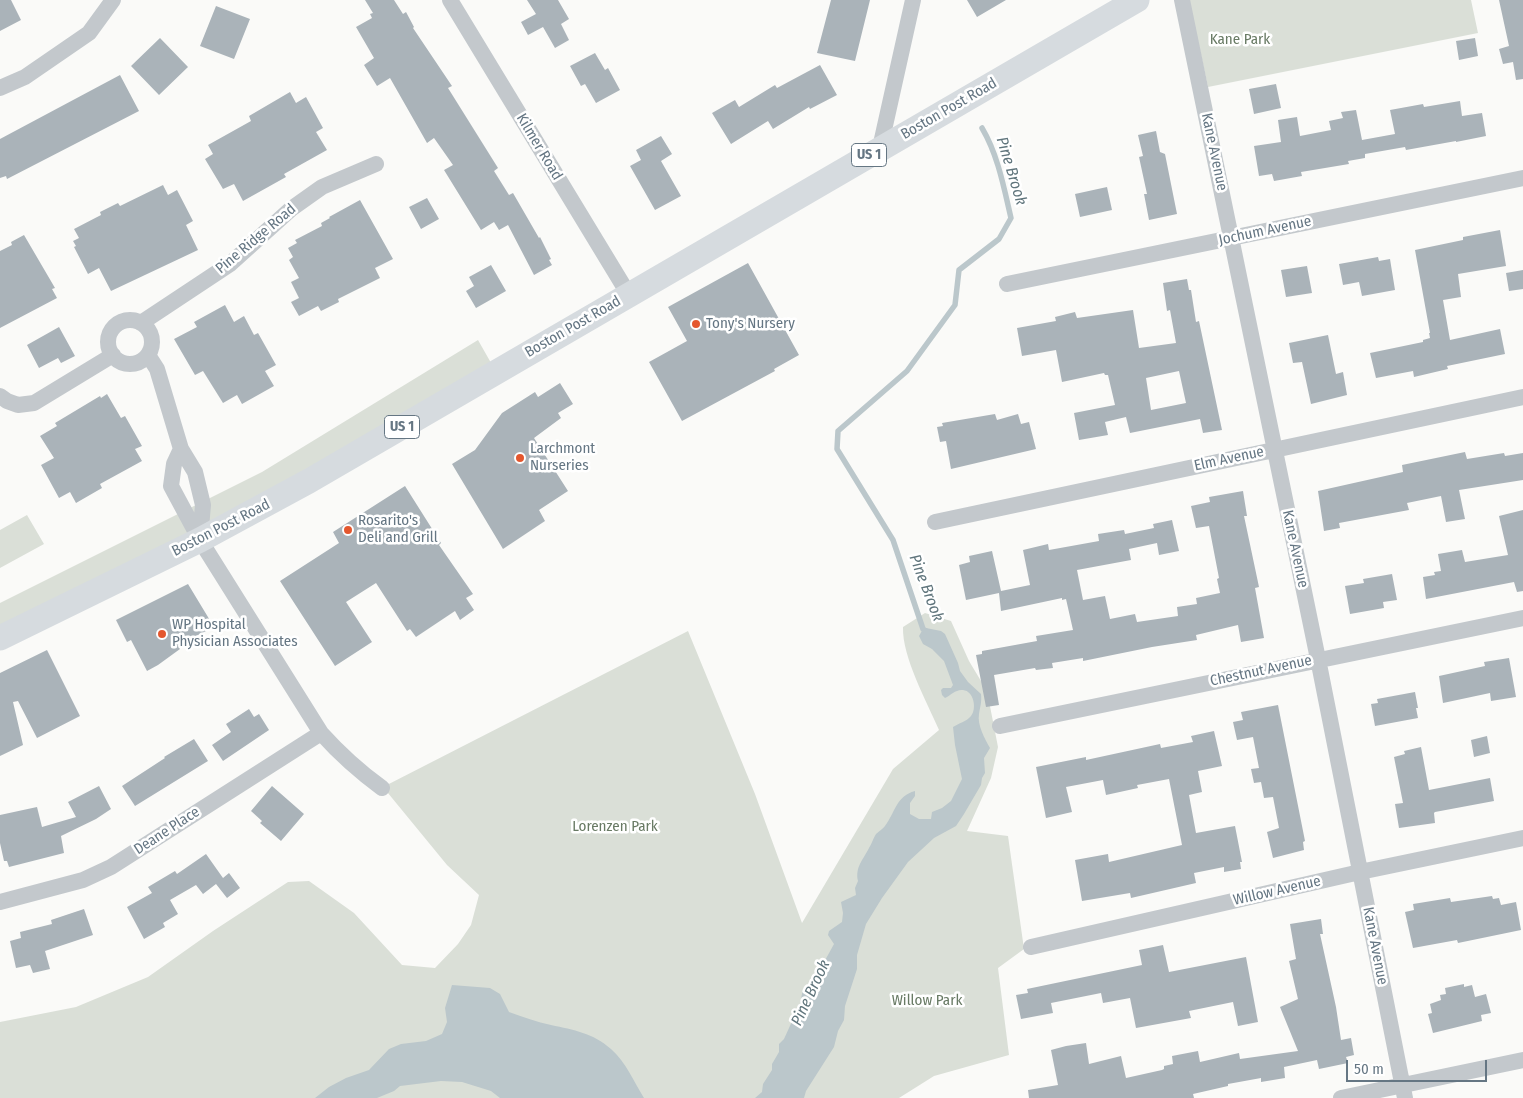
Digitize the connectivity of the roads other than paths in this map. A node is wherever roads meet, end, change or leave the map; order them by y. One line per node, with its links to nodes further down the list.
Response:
1 (113, 0): 6 (street)
2 (450, 0): 12 (street, Kilmer Road)
3 (913, 0): 7 (street)
4 (1137, 0): 7 (main road, Boston Post Road / US 1)
5 (1182, 0): 10 (street, Kane Avenue)
6 (0, 88)
7 (880, 148): 12 (main road, Boston Post Road / US 1)
8 (376, 164): 13 (street, Pine Ridge Road)
9 (1523, 178): 10 (street, Jochum Avenue)
10 (1232, 238): 11 (street, Jochum Avenue); 19 (street, Kane Avenue)
11 (1007, 284)
12 (629, 295): 21 (main road, Boston Post Road / US 1)
13 (141, 323): 14 (street); 15 (street)
14 (113, 355): 15 (street); 16 (street)
15 (148, 355): 18 (street)
16 (0, 396)
17 (1523, 397): 19 (street, Elm Avenue)
18 (182, 449): 21 (street); 21 (street)
19 (1274, 449): 20 (street, Elm Avenue); 24 (street, Kane Avenue)
20 (934, 522)
21 (200, 540): 23 (main road, Boston Post Road / US 1); 26 (street)
22 (1523, 618): 24 (street, Chestnut Avenue)
23 (0, 638)
24 (1318, 660): 25 (street, Chestnut Avenue); 29 (street, Kane Avenue)
25 (1000, 726)
26 (321, 733): 27 (street); 30 (street, Deane Place)
27 (382, 788)
28 (1523, 838): 29 (street, Willow Avenue)
29 (1360, 872): 31 (street, Willow Avenue); 33 (street, Kane Avenue)
30 (0, 902)
31 (1031, 946)
32 (1523, 1060): 33 (street)
33 (1404, 1091): 34 (street)
34 (1341, 1098)

